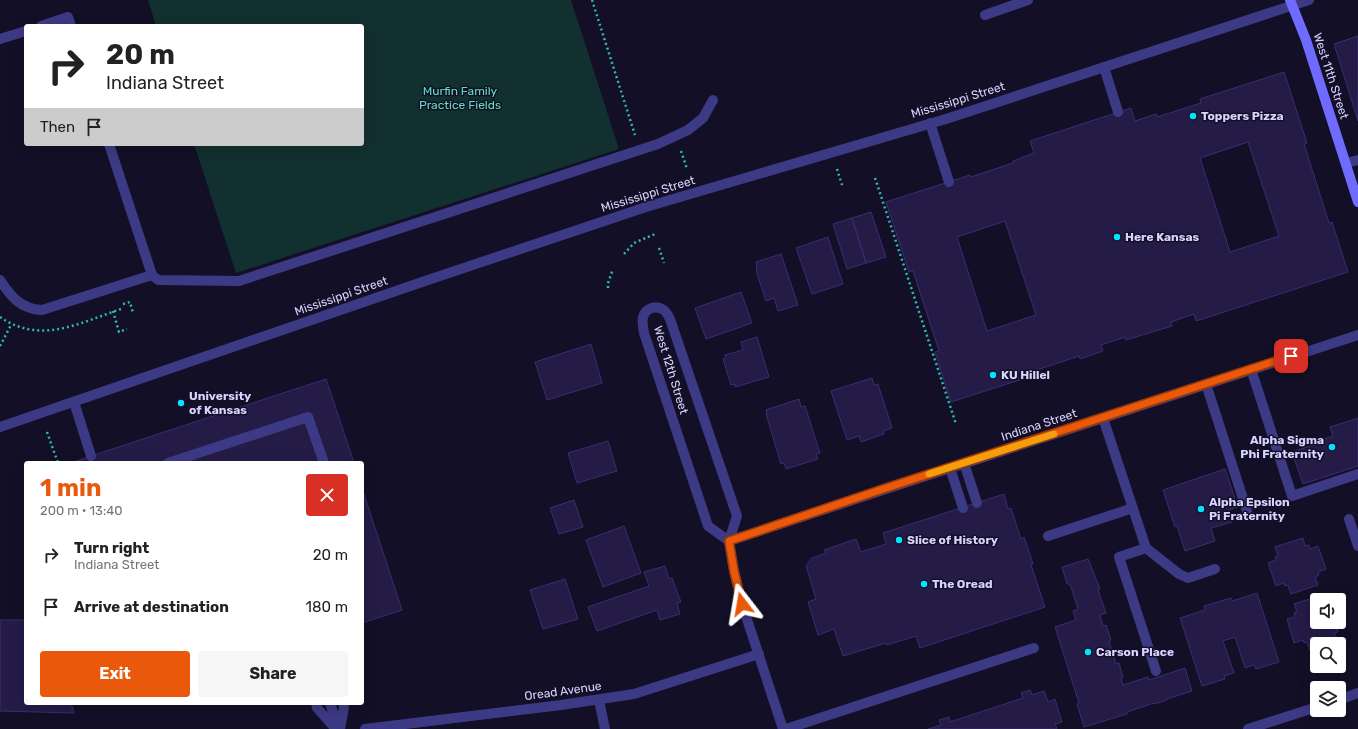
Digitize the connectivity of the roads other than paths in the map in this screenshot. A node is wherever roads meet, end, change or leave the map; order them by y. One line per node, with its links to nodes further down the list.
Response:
1 (1028, 0): 4 (street)
2 (1309, 0): 3 (street, Mississippi Street)
3 (1291, 3): 9 (street, Mississippi Street); 15 (street, West 11th Street)
4 (985, 15)
5 (47, 24): 6 (street)
6 (70, 24)
7 (24, 32): 8 (street)
8 (0, 39)
9 (1104, 67): 11 (street); 12 (street, Mississippi Street)
10 (713, 100): 18 (street)
11 (1118, 112)
12 (930, 123): 16 (street); 23 (street, Mississippi Street)
13 (111, 146): 18 (street)
14 (1358, 160): 15 (street)
15 (1346, 163): 17 (street, West 11th Street)
16 (949, 182)
17 (1358, 202)
18 (152, 275): 19 (street)
19 (0, 280)
20 (1358, 335): 21 (street, Indiana Street)
21 (1251, 369): 22 (street, Indiana Street); 31 (street)
22 (1206, 384): 24 (street, Indiana Street); 35 (street)
23 (74, 402): 25 (street, Mississippi Street); 26 (street)
24 (1103, 418): 29 (street, Indiana Street); 34 (street)
25 (0, 427)
26 (91, 456)
27 (174, 461): 28 (street)
28 (323, 461)
29 (964, 463): 30 (street, Indiana Street); 32 (street)
30 (950, 468): 33 (street); 38 (street, Indiana Street)
31 (1358, 474)
32 (977, 503)
33 (963, 508)
34 (1133, 508): 37 (street); 40 (street)
35 (1247, 511)
36 (1349, 519): 39 (street)
37 (1048, 536)
38 (729, 541): 38 (street, West 12th Street); 43 (street, West 12th Street)
39 (1358, 546)
40 (1146, 548): 41 (street); 44 (street)
41 (1215, 569)
42 (1034, 648): 55 (street)
43 (759, 654): 47 (street, Oread Avenue); 55 (street, West 12th Street)
44 (1156, 671)
45 (1358, 694): 46 (street)
46 (1346, 698)
47 (598, 700): 53 (street, Oread Avenue); 54 (street)
48 (316, 705): 52 (street)
49 (331, 705): 52 (street)
50 (343, 705): 52 (street)
51 (1310, 709): 56 (street)
52 (338, 729)
53 (365, 729)
54 (605, 729)
55 (785, 729)
56 (1248, 729)

